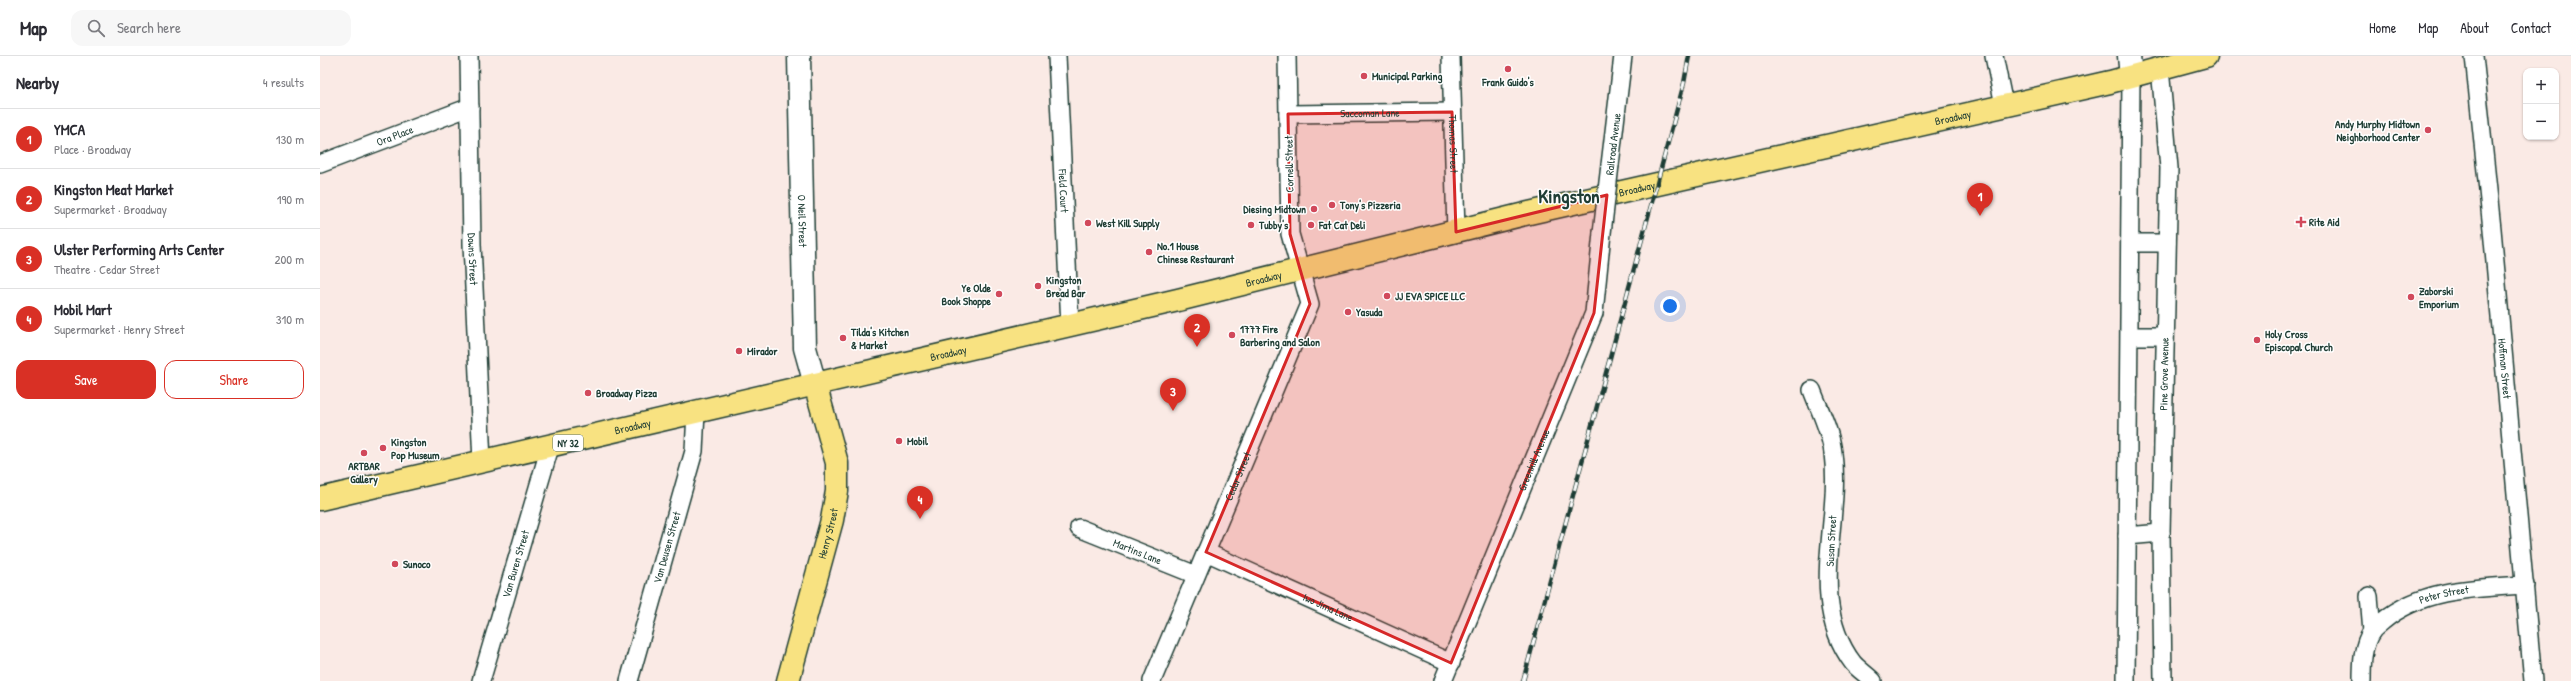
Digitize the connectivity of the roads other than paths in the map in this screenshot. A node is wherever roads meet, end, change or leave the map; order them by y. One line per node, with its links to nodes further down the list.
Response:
1 (469, 56): 13 (street, Downs Street)
2 (798, 56): 25 (street, O Neil Street)
3 (1057, 56): 22 (street, Field Court)
4 (1287, 56): 15 (street, Cornell Street)
5 (1451, 56): 14 (street, Thomas Street)
6 (1623, 56): 18 (street, Railroad Avenue, bridge)
7 (1994, 56): 12 (street)
8 (2206, 56): 10 (main road, Broadway)
9 (2474, 56): 36 (street, Hoffman Street)
10 (2160, 62): 11 (main road, Broadway); 20 (street, Pine Grove Avenue)
11 (2130, 67): 12 (main road, Broadway); 19 (street)
12 (2004, 105): 17 (main road, Broadway)
13 (470, 107): 16 (street, Ora Place); 29 (street, Downs Street)
14 (1452, 112): 15 (street, Saccoman Lane); 17 (street, Thomas Street)
15 (1288, 114): 21 (street, Cornell Street)
16 (320, 164)
17 (1456, 232): 21 (main road, Broadway)
18 (1602, 233): 39 (street, Greenkill Avenue)
19 (2131, 242): 20 (street); 23 (street)
20 (2167, 243): 24 (street, Pine Grove Avenue)
21 (1299, 270): 22 (main road, Broadway); 34 (street, Cedar Street)
22 (1070, 325): 25 (main road, Broadway)
23 (2130, 336): 24 (street); 33 (street)
24 (2165, 336): 32 (street, Pine Grove Avenue)
25 (815, 384): 27 (main road, Broadway / NY 32); 42 (main road, Henry Street)
26 (1812, 390): 45 (street, Susan Street)
27 (696, 412): 28 (main road, Broadway / NY 32); 41 (street, Van Deusen Street)
28 (550, 447): 29 (main road, Broadway / NY 32); 40 (street, Van Buren Street)
29 (482, 462): 30 (main road, Broadway / NY 32)
30 (320, 499)
31 (1079, 528): 35 (street, Martins Lane)
32 (2161, 533): 33 (street); 47 (street, Pine Grove Avenue)
33 (2127, 536): 46 (street)
34 (1206, 552): 35 (street, Cedar Street); 39 (street, Iwo Jima Lane)
35 (1196, 575): 43 (street, Cedar Street)
36 (2525, 585): 38 (street, Peter Street); 49 (street, Hoffman Street)
37 (2369, 596): 38 (street)
38 (2372, 631): 48 (street)
39 (1451, 663): 44 (street, Greenkill Avenue)
40 (481, 681)
41 (630, 681)
42 (788, 681)
43 (1152, 681)
44 (1443, 681)
45 (1873, 681)
46 (2126, 681)
47 (2163, 681)
48 (2362, 681)
49 (2533, 681)

